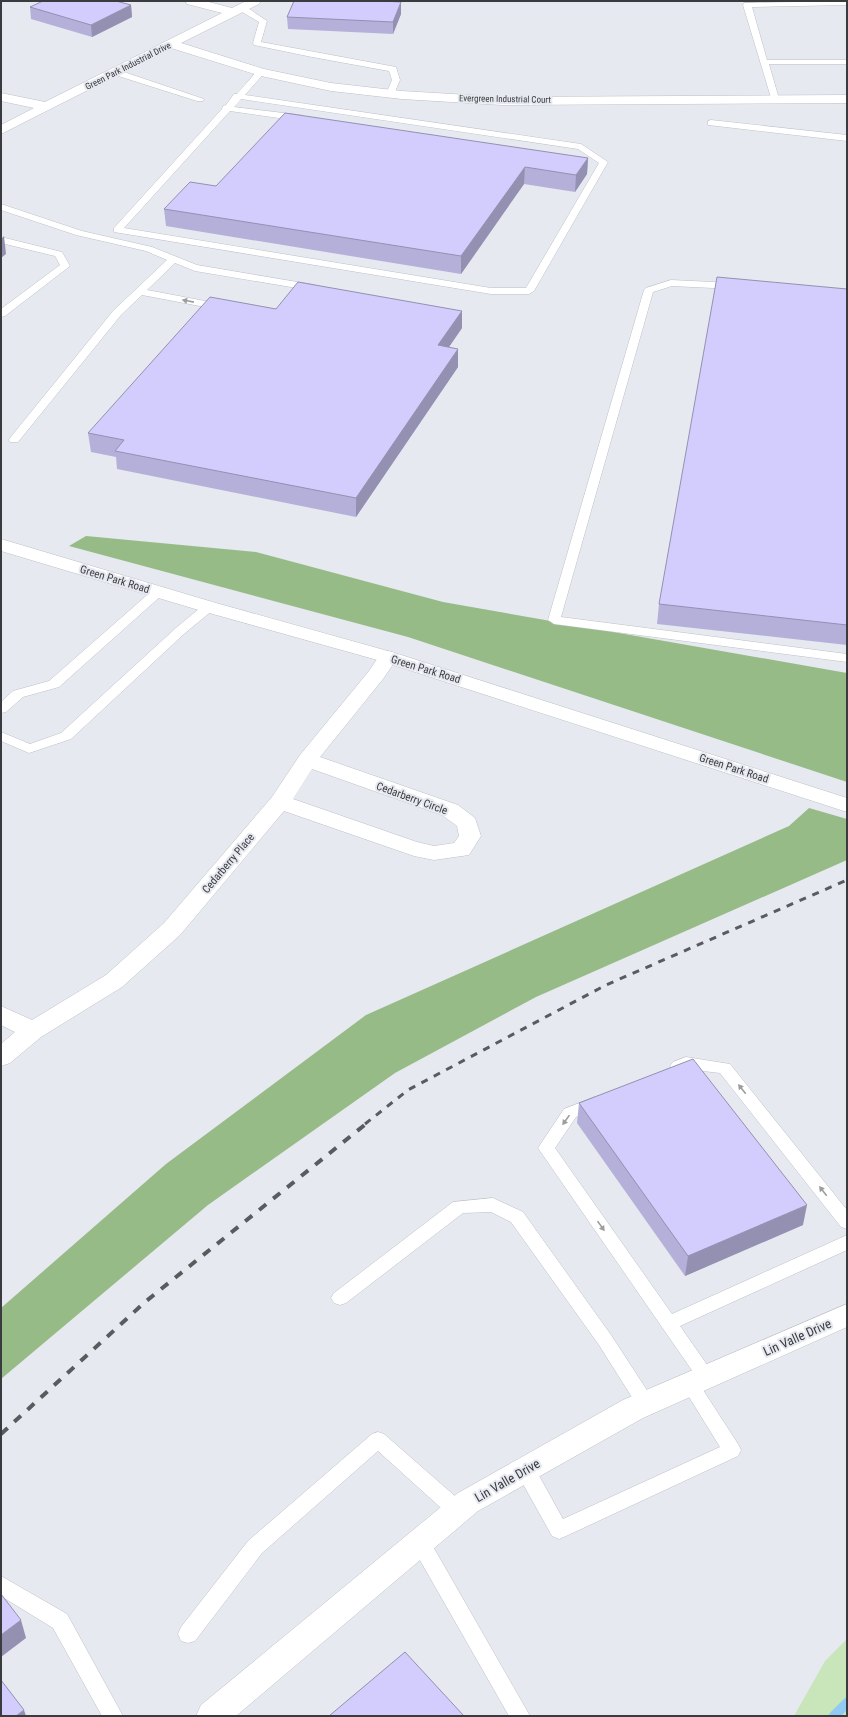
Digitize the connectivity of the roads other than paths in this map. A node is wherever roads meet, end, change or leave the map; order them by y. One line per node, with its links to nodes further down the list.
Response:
1 (191, 1): 4 (street)
2 (255, 1): 4 (street, Green Park Industrial Drive)
3 (847, 3): 6 (lane)
4 (238, 10): 5 (street, Green Park Industrial Drive); 10 (lane)
5 (170, 44): 8 (street, Green Park Industrial Drive); 9 (street, Evergreen Industrial Court)
6 (764, 62): 7 (lane); 14 (lane)
7 (847, 62)
8 (115, 72): 13 (lane); 16 (street, Green Park Industrial Drive)
9 (261, 72): 10 (street, Evergreen Industrial Court); 11 (lane)
10 (390, 94): 14 (street, Evergreen Industrial Court)
11 (237, 96): 17 (lane); 22 (lane)
12 (1, 97): 16 (street)
13 (200, 99)
14 (776, 99): 15 (street, Evergreen Industrial Court)
15 (847, 99)
16 (47, 107): 20 (street, Green Park Industrial Drive)
17 (226, 108): 18 (lane); 22 (lane)
18 (313, 120)
19 (711, 123): 21 (lane)
20 (1, 130)
21 (847, 138)
22 (539, 141): 23 (lane)
23 (532, 151)
24 (1, 207): 26 (lane)
25 (1, 240): 33 (lane)
26 (173, 260): 27 (lane); 30 (lane)
27 (297, 285): 29 (lane); 31 (lane)
28 (744, 287): 39 (lane)
29 (328, 290)
30 (141, 292): 32 (lane, one-way to 30); 34 (lane)
31 (288, 296)
32 (230, 309)
33 (1, 314)
34 (14, 440)
35 (1, 545): 36 (street, Green Park Road)
36 (158, 592): 37 (street, Green Park Road); 40 (lane)
37 (209, 607): 38 (street, Green Park Road); 41 (lane)
38 (388, 657): 42 (street, Cedarberry Place); 44 (street, Green Park Road)
39 (847, 658)
40 (1, 709)
41 (1, 736)
42 (306, 760): 43 (street, Cedarberry Place); 43 (street, Cedarberry Circle)
43 (280, 802): 46 (street, Cedarberry Place)
44 (847, 804)
45 (1, 1015): 46 (street)
46 (33, 1031): 47 (street, Cedarberry Place)
47 (1, 1057)
48 (665, 1072): 50 (lane, one-way to 48)
49 (607, 1098): 54 (lane, one-way to 54)
50 (847, 1222)
51 (847, 1242): 54 (lane)
52 (340, 1298): 56 (lane)
53 (847, 1315): 55 (street, Lin Valle Drive)
54 (669, 1323): 55 (lane)
55 (698, 1380): 56 (street, Lin Valle Drive); 57 (lane)
56 (646, 1404): 57 (street, Lin Valle Drive)
57 (525, 1469): 58 (street, Lin Valle Drive)
58 (457, 1510): 59 (street, Lin Valle Drive); 61 (lane)
59 (420, 1542): 63 (street, Lin Valle Drive); 64 (lane)
60 (1, 1585): 62 (lane)
61 (188, 1634)
62 (113, 1716)
63 (212, 1716)
64 (520, 1716)

